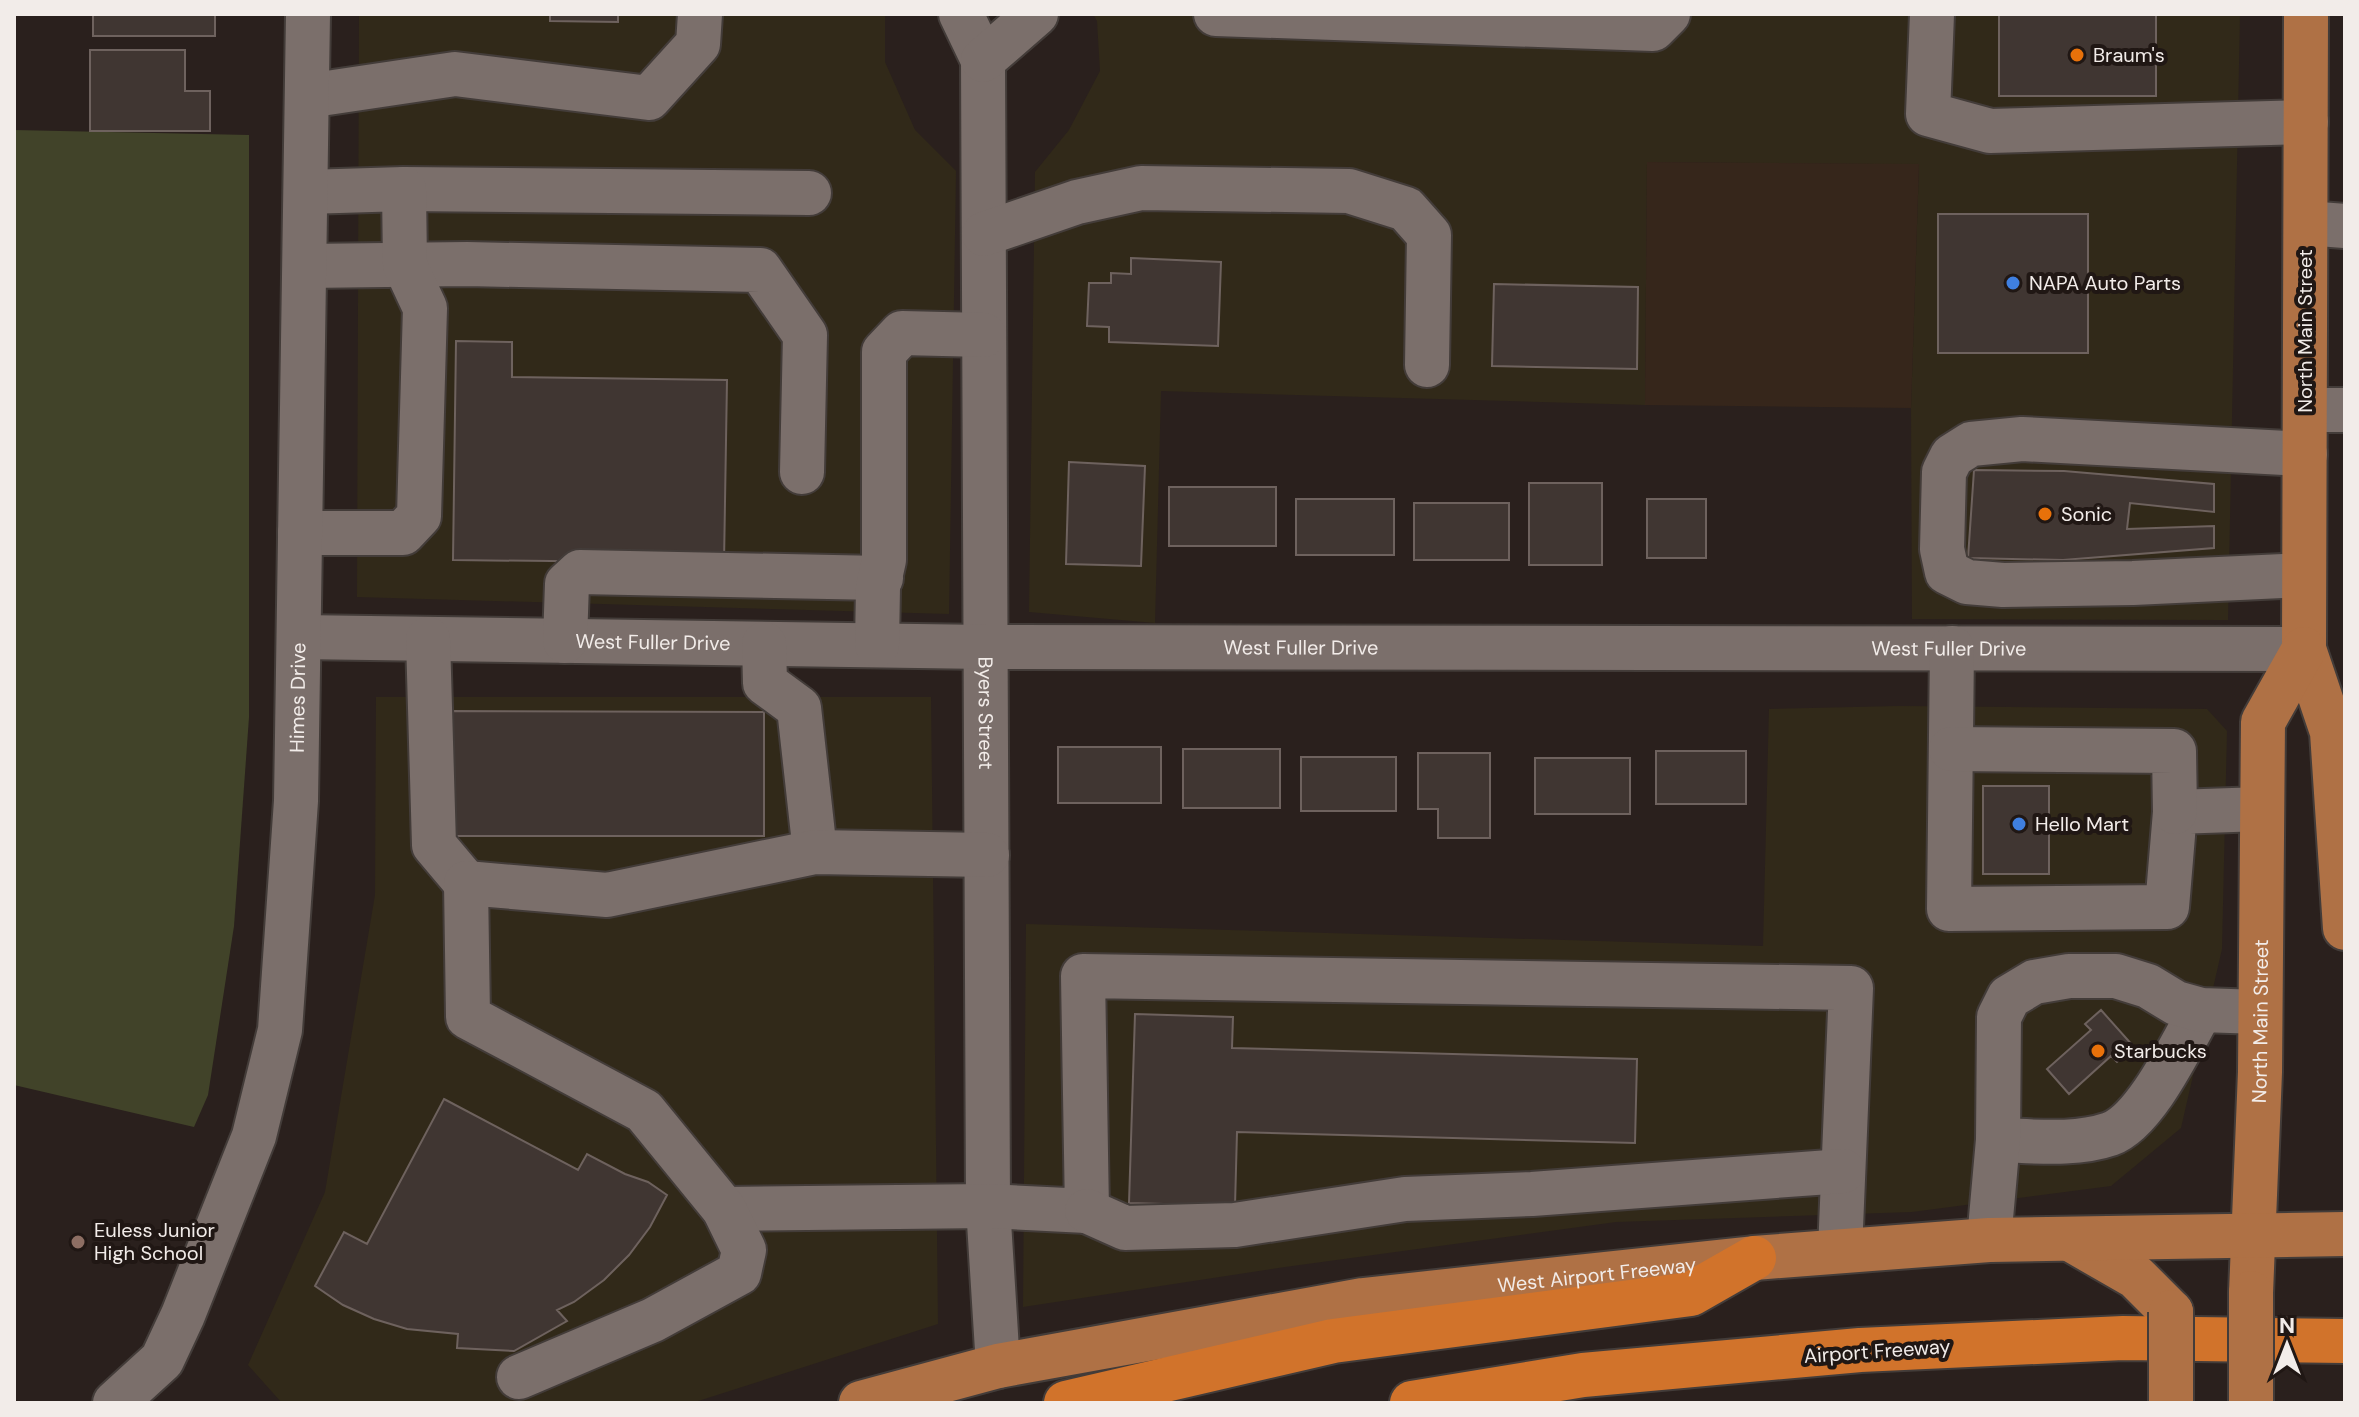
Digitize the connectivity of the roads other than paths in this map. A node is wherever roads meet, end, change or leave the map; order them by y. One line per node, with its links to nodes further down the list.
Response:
1 (308, 14): 10 (street, Himes Drive)
2 (700, 14): 10 (street)
3 (961, 14): 9 (street)
4 (1036, 14): 9 (street)
5 (1216, 14): 6 (street)
6 (1668, 14)
7 (1932, 14): 11 (street)
8 (2306, 14): 11 (main road, North Main Street)
9 (983, 60): 16 (street, Byers Street)
10 (307, 96): 13 (street, Himes Drive)
11 (2306, 122): 15 (main road, North Main Street)
12 (404, 189): 13 (street); 14 (street); 17 (street)
13 (306, 192): 18 (street, Himes Drive)
14 (809, 193)
15 (2325, 224): 21 (main road, North Main Street)
16 (984, 234): 19 (street, Byers Street); 20 (street)
17 (405, 265): 18 (street); 23 (street); 24 (street)
18 (305, 266): 24 (street, Himes Drive)
19 (984, 335): 27 (street); 34 (street, Byers Street)
20 (1427, 365)
21 (2325, 410): 22 (main road, North Main Street)
22 (2305, 454): 26 (main road, North Main Street); 26 (street)
23 (802, 472)
24 (300, 533): 28 (street, Himes Drive)
25 (670, 574): 27 (street); 30 (street); 31 (street)
26 (2304, 575): 36 (main road, North Main Street)
27 (881, 578): 33 (street)
28 (299, 637): 29 (street, West Fuller Drive); 59 (street, Himes Drive)
29 (428, 639): 30 (street, West Fuller Drive); 43 (street)
30 (565, 641): 31 (street, West Fuller Drive)
31 (669, 643): 32 (street, West Fuller Drive)
32 (764, 644): 33 (street, West Fuller Drive); 41 (street)
33 (877, 645): 34 (street, West Fuller Drive)
34 (986, 647): 35 (street, West Fuller Drive); 42 (street, Byers Street)
35 (1952, 648): 36 (street, West Fuller Drive); 37 (street)
36 (2304, 649): 38 (main road, North Main Street); 39 (main road, North Main Street)
37 (1951, 749): 40 (street); 40 (street)
38 (2339, 749): 44 (main road, North Main Street)
39 (2262, 809): 40 (street); 46 (main road, North Main Street)
40 (2175, 812)
41 (815, 852): 42 (street); 43 (street)
42 (987, 855): 49 (street, Byers Street)
43 (466, 883): 50 (street)
44 (2345, 928)
45 (2201, 1010): 46 (street); 47 (street); 47 (street)
46 (2260, 1012): 53 (main road, North Main Street)
47 (1998, 1140): 55 (street)
48 (1843, 1171): 51 (street); 51 (street); 56 (street)
49 (988, 1206): 50 (street); 51 (street); 60 (street, Byers Street)
50 (724, 1209): 61 (street)
51 (1087, 1211)
52 (2345, 1234): 53 (main road, West Airport Freeway)
53 (2252, 1236): 54 (main road, West Airport Freeway); 68 (main road, North Main Street, bridge)
54 (2067, 1238): 55 (main road, West Airport Freeway); 67 (main road, bridge)
55 (1989, 1240): 56 (main road, West Airport Freeway)
56 (1840, 1251): 57 (main road, West Airport Freeway)
57 (1754, 1258): 60 (main road, West Airport Freeway); 65 (highway)
58 (2345, 1341): 66 (highway, Airport Freeway)
59 (162, 1360): 62 (street, Himes Drive); 63 (street, Himes Drive)
60 (998, 1366): 64 (main road, West Airport Freeway)
61 (519, 1377)
62 (115, 1403)
63 (165, 1403)
64 (861, 1403)
65 (1066, 1403)
66 (1412, 1403)
67 (2171, 1403)
68 (2251, 1403)

